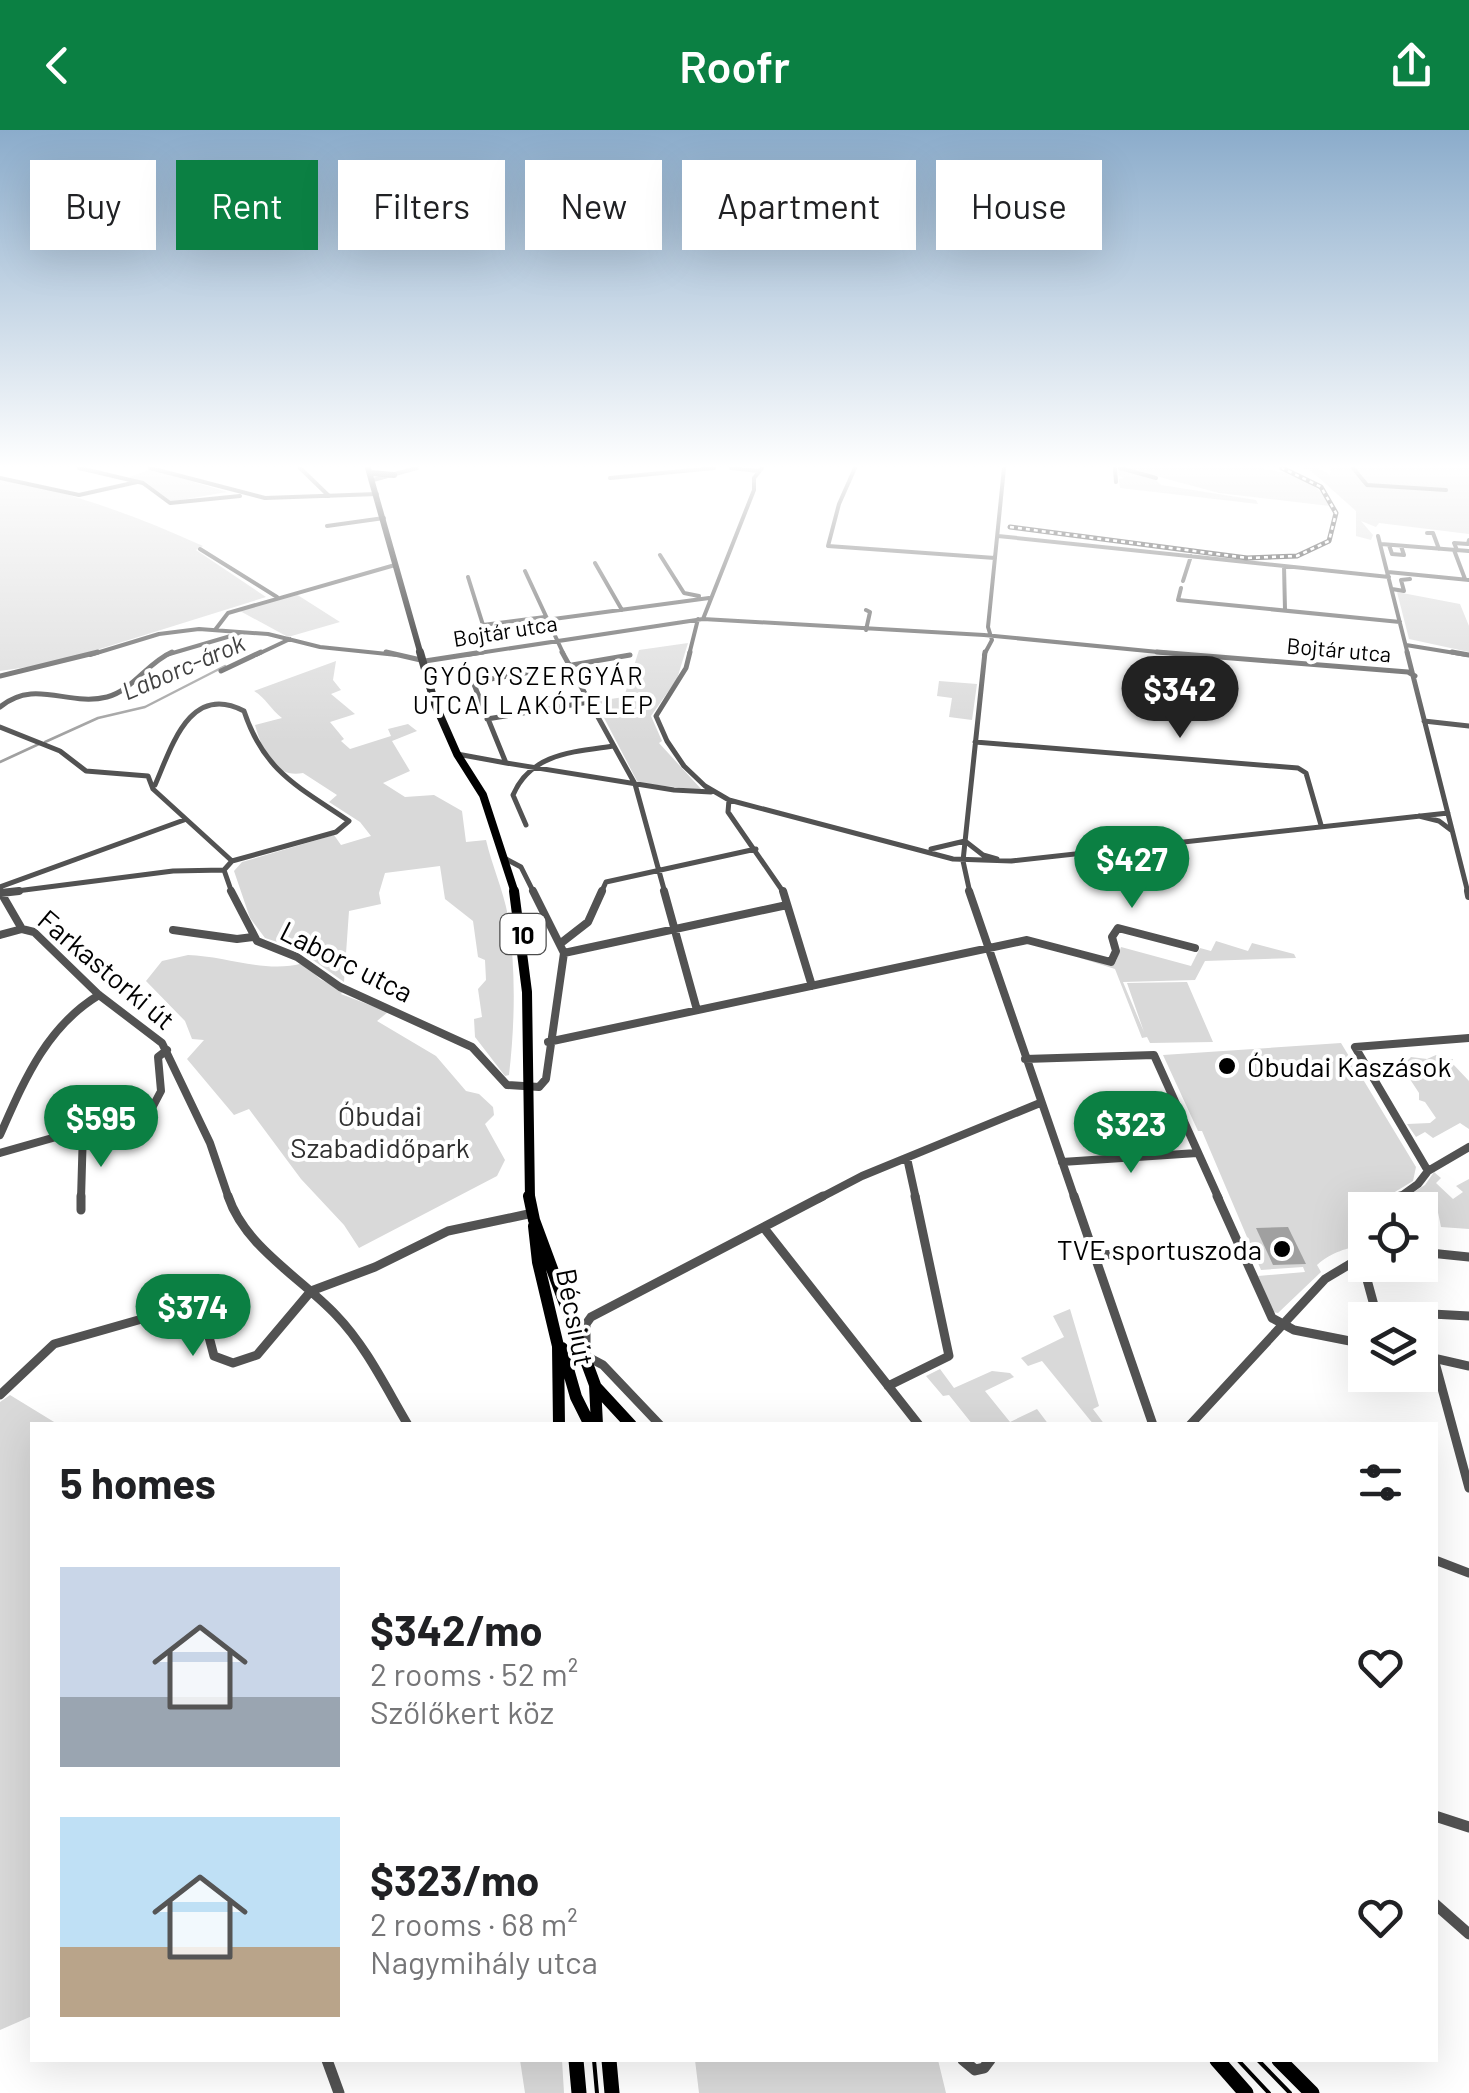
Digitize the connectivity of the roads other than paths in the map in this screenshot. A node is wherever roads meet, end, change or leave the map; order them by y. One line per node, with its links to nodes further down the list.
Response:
1 (217, 560): 19 (street)
2 (394, 560): 11 (main road, Bécsi út / 10)
3 (663, 560): 18 (street)
4 (725, 560): 20 (street)
5 (995, 560): 28 (street)
6 (1190, 560): 24 (street)
7 (1225, 560): 10 (street)
8 (1385, 560): 13 (street)
9 (595, 563): 22 (street)
10 (1284, 566): 13 (street); 24 (street)
11 (396, 568): 19 (street); 39 (main road, Bécsi út / 10)
12 (525, 571): 25 (street)
13 (1389, 575): 14 (street); 17 (street)
14 (1425, 576): 16 (street); 17 (street)
15 (468, 577): 25 (street)
16 (1467, 580)
17 (1392, 589): 27 (street)
18 (687, 594): 20 (street); 21 (street)
19 (276, 597): 29 (street)
20 (710, 597): 21 (street); 26 (street)
21 (681, 602): 22 (street)
22 (622, 610): 25 (street)
23 (866, 610): 30 (street)
24 (1284, 610): 27 (street)
25 (546, 618): 34 (street)
26 (701, 619): 30 (street, Bojtár utca); 34 (street, Bojtár utca); 64 (street)
27 (1400, 622): 36 (street)
28 (988, 628): 32 (street); 35 (street)
29 (215, 630): 31 (street); 45 (street)
30 (866, 630): 32 (street, Bojtár utca)
31 (246, 632): 33 (street); 48 (street)
32 (978, 638): 35 (street, Bojtár utca); 37 (street)
33 (290, 639): 39 (street, Bojtár utca); 44 (street)
34 (555, 640): 39 (street, Bojtár utca); 42 (street)
35 (991, 640): 37 (street); 43 (street, Bojtár utca)
36 (1406, 645): 38 (street); 41 (street)
37 (984, 654): 53 (street)
38 (1469, 655)
39 (424, 656): 55 (main road, Bécsi út / 10)
40 (630, 656): 42 (street)
41 (1408, 660): 43 (street); 46 (street)
42 (569, 665): 47 (street); 49 (street)
43 (1378, 670): 46 (street, Bojtár utca); 46 (street)
44 (221, 672)
45 (0, 676)
46 (1413, 678): 50 (street)
47 (589, 702): 49 (street); 54 (street)
48 (0, 706)
49 (487, 719): 57 (street)
50 (1424, 721): 51 (street); 66 (street)
51 (1469, 726)
52 (0, 727): 61 (street)
53 (976, 742): 71 (street); 75 (street)
54 (614, 746): 60 (street); 62 (street)
55 (457, 754): 56 (street); 59 (main road, Bécsi út / 10)
56 (490, 760): 57 (street); 59 (street)
57 (506, 762): 60 (street)
58 (165, 764): 61 (street); 63 (street); 79 (street)
59 (463, 764): 78 (main road, Bécsi út / 10)
60 (532, 768): 62 (street); 72 (street)
61 (140, 772): 63 (street)
62 (635, 784): 64 (street); 82 (street)
63 (153, 789): 70 (street)
64 (711, 792): 65 (street)
65 (729, 800): 76 (street); 77 (street)
66 (1445, 801): 67 (street); 68 (street)
67 (1421, 813): 68 (street); 69 (street)
68 (1448, 813): 73 (street)
69 (1410, 814): 71 (street); 73 (street)
70 (184, 820): 79 (street); 85 (street)
71 (1322, 824): 81 (street)
72 (526, 825)
73 (1454, 834): 74 (street); 86 (street)
74 (1464, 838)
75 (965, 840): 77 (street); 80 (street); 81 (street)
76 (756, 849): 82 (street); 87 (street)
77 (923, 849): 80 (street)
78 (506, 859): 93 (street, Bécsi út); 104 (main road, Bécsi út / 10)
79 (232, 861): 83 (street)
80 (963, 861): 81 (street); 84 (street)
81 (1012, 861): 84 (street)
82 (658, 869): 88 (street); 93 (street)
83 (224, 870): 85 (street); 92 (street, Laborc utca)
84 (966, 882): 95 (street)
85 (0, 890): 89 (street, Farkastorki út)
86 (1469, 896)
87 (787, 905): 88 (street); 97 (street)
88 (676, 927): 96 (street); 99 (street)
89 (22, 929): 91 (street); 98 (street, Farkastorki út)
90 (173, 930): 92 (street)
91 (0, 934)
92 (252, 937): 104 (street, Laborc utca)
93 (562, 943): 96 (street, Bécsi út)
94 (1195, 948): 95 (street)
95 (988, 950): 97 (street); 103 (street)
96 (564, 953): 101 (street, Bécsi út)
97 (812, 986): 99 (street)
98 (99, 994): 102 (street, Farkastorki út); 107 (street)
99 (697, 1010): 101 (street)
100 (1469, 1038): 113 (street)
101 (548, 1042): 104 (street, Bécsi út)
102 (167, 1050): 106 (street); 123 (street, Farkastorki út)
103 (1025, 1059): 105 (street); 110 (street)
104 (527, 1085): 116 (main road, Bécsi út / 10)
105 (1040, 1103): 111 (street); 112 (street)
106 (82, 1130): 109 (street); 115 (street)
107 (0, 1135)
108 (1469, 1147): 113 (street)
109 (0, 1153)
110 (1197, 1153): 112 (street); 127 (street)
111 (907, 1158): 117 (street); 134 (street)
112 (1062, 1162): 120 (street)
113 (1428, 1171): 114 (street)
114 (1407, 1192)
115 (81, 1210)
116 (534, 1217): 123 (street); 126 (main road, Bécsi út / 10); 129 (main road, Bécsi út / 10)
117 (764, 1228): 129 (street, Bécsi út); 134 (street)
118 (1146, 1254): 120 (street)
119 (1438, 1254): 121 (street)
120 (1096, 1255): 143 (street)
121 (1469, 1257)
122 (1348, 1264): 127 (street)
123 (311, 1291): 135 (street); 136 (street, Farkastorki út)
124 (1438, 1316): 125 (street)
125 (1469, 1316)
126 (555, 1323): 137 (main road, Bécsi út); 138 (main road, 10)
127 (1282, 1326): 128 (street); 144 (street)
128 (1348, 1340)
129 (586, 1356): 133 (main road, Bécsi út / 10); 141 (street)
130 (1438, 1359): 131 (street)
131 (1469, 1366)
132 (1438, 1367): 145 (street)
133 (594, 1385): 139 (main road, Bécsi út); 140 (main road)
134 (888, 1386): 142 (street)
135 (0, 1395)
136 (406, 1422)
137 (560, 1422)
138 (592, 1422)
139 (594, 1422)
140 (628, 1422)
141 (657, 1422)
142 (917, 1422)
143 (1152, 1422)
144 (1193, 1422)
145 (1469, 1488)
146 (1438, 1561): 147 (street)
147 (1469, 1573)
148 (1438, 1817): 149 (street)
149 (1469, 1827)
150 (1438, 1907): 151 (street)
151 (1469, 1934)
152 (328, 2062): 159 (street)
153 (576, 2062): 160 (main road)
154 (609, 2062): 161 (main road)
155 (965, 2062): 156 (street)
156 (988, 2062)
157 (1219, 2062): 162 (main road)
158 (1281, 2062): 163 (main road)
159 (339, 2093)
160 (579, 2093)
161 (612, 2093)
162 (1246, 2093)
163 (1312, 2093)

